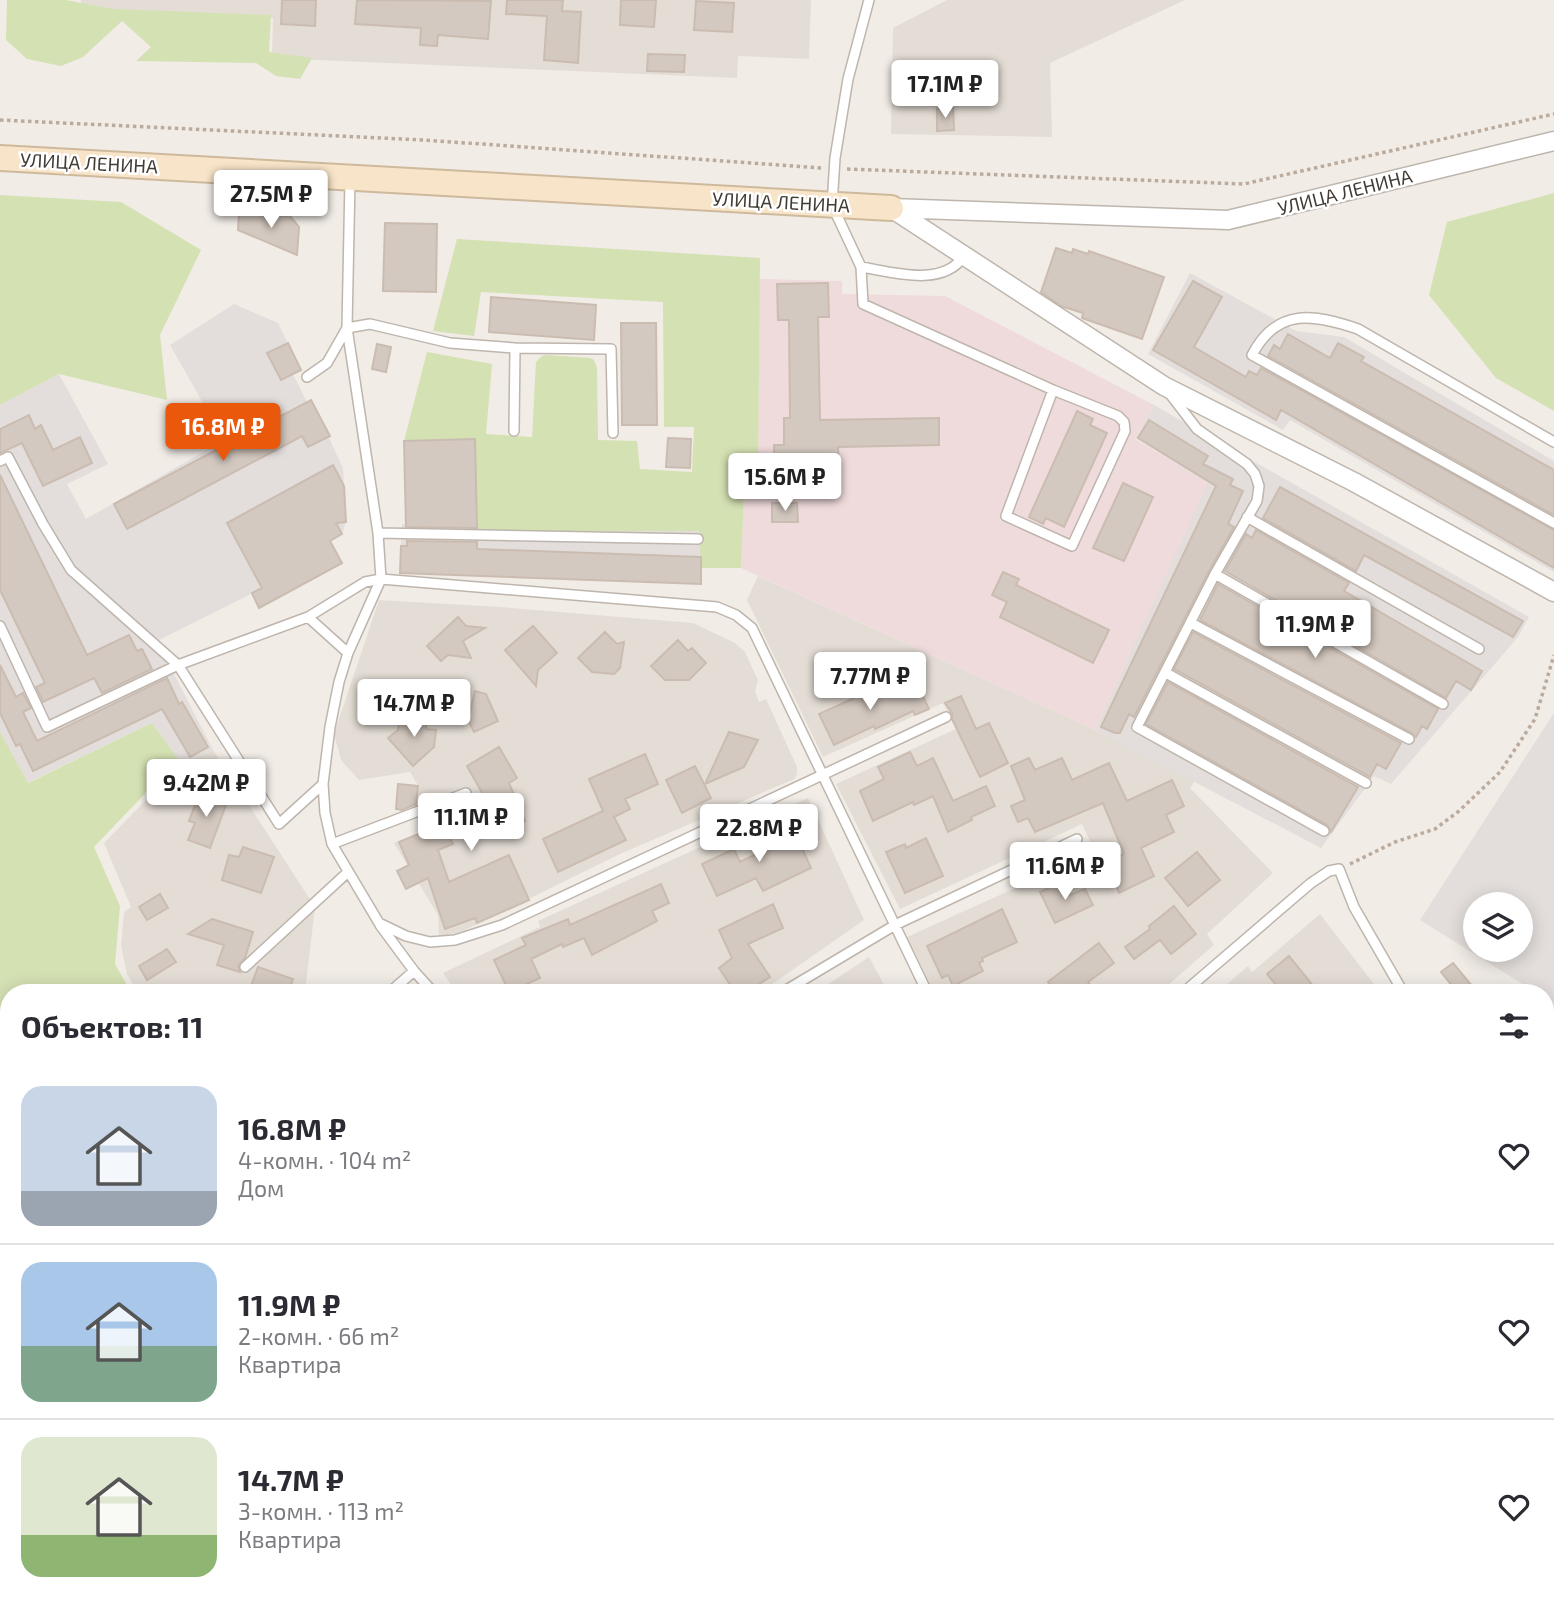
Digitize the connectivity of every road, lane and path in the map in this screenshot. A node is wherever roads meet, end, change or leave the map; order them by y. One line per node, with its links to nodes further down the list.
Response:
1 (869, 0): 6 (lane)
2 (1554, 114): 6 (path)
3 (0, 120): 6 (path)
4 (1554, 141): 9 (street, УЛИЦА ЛЕНИНА)
5 (0, 158): 7 (street, УЛИЦА ЛЕНИНА)
6 (834, 168): 8 (lane)
7 (350, 178): 8 (street, УЛИЦА ЛЕНИНА); 12 (lane)
8 (832, 205): 9 (street, УЛИЦА ЛЕНИНА); 11 (lane)
9 (891, 208): 10 (street)
10 (964, 256): 11 (lane); 15 (street)
11 (861, 267): 16 (lane)
12 (347, 328): 13 (lane); 14 (lane); 23 (lane)
13 (515, 348): 17 (lane); 18 (lane)
14 (307, 377)
15 (1164, 386): 21 (lane); 27 (street)
16 (1054, 390): 16 (lane)
17 (514, 431)
18 (612, 433)
19 (1554, 442): 22 (lane)
20 (0, 461): 34 (lane)
21 (1247, 517): 25 (lane); 31 (lane)
22 (1554, 523)
23 (378, 533): 24 (lane); 26 (lane)
24 (698, 539)
25 (1215, 574): 29 (lane); 36 (lane)
26 (381, 579): 28 (lane); 32 (lane); 39 (lane)
27 (1554, 592)
28 (308, 617): 32 (lane); 34 (lane)
29 (1191, 623): 35 (lane); 38 (lane)
30 (0, 626): 34 (lane)
31 (1479, 649)
32 (348, 653): 41 (lane)
33 (1554, 655): 46 (path)
34 (178, 665): 41 (lane)
35 (1166, 673): 40 (lane); 43 (lane)
36 (1443, 704)
37 (946, 717): 39 (lane)
38 (1409, 739)
39 (823, 775): 48 (lane); 49 (lane)
40 (1366, 783)
41 (323, 784): 45 (lane)
42 (466, 793): 45 (lane)
43 (1324, 831)
44 (1077, 839): 49 (lane)
45 (332, 844): 47 (lane)
46 (1339, 869): 56 (lane); 57 (lane)
47 (348, 872): 48 (lane); 50 (lane)
48 (379, 923): 51 (lane)
49 (895, 925): 54 (lane); 55 (lane)
50 (245, 967)
51 (414, 971): 52 (lane); 53 (lane)
52 (399, 984)
53 (425, 984)
54 (796, 984)
55 (923, 984)
56 (1193, 984)
57 (1398, 984)

